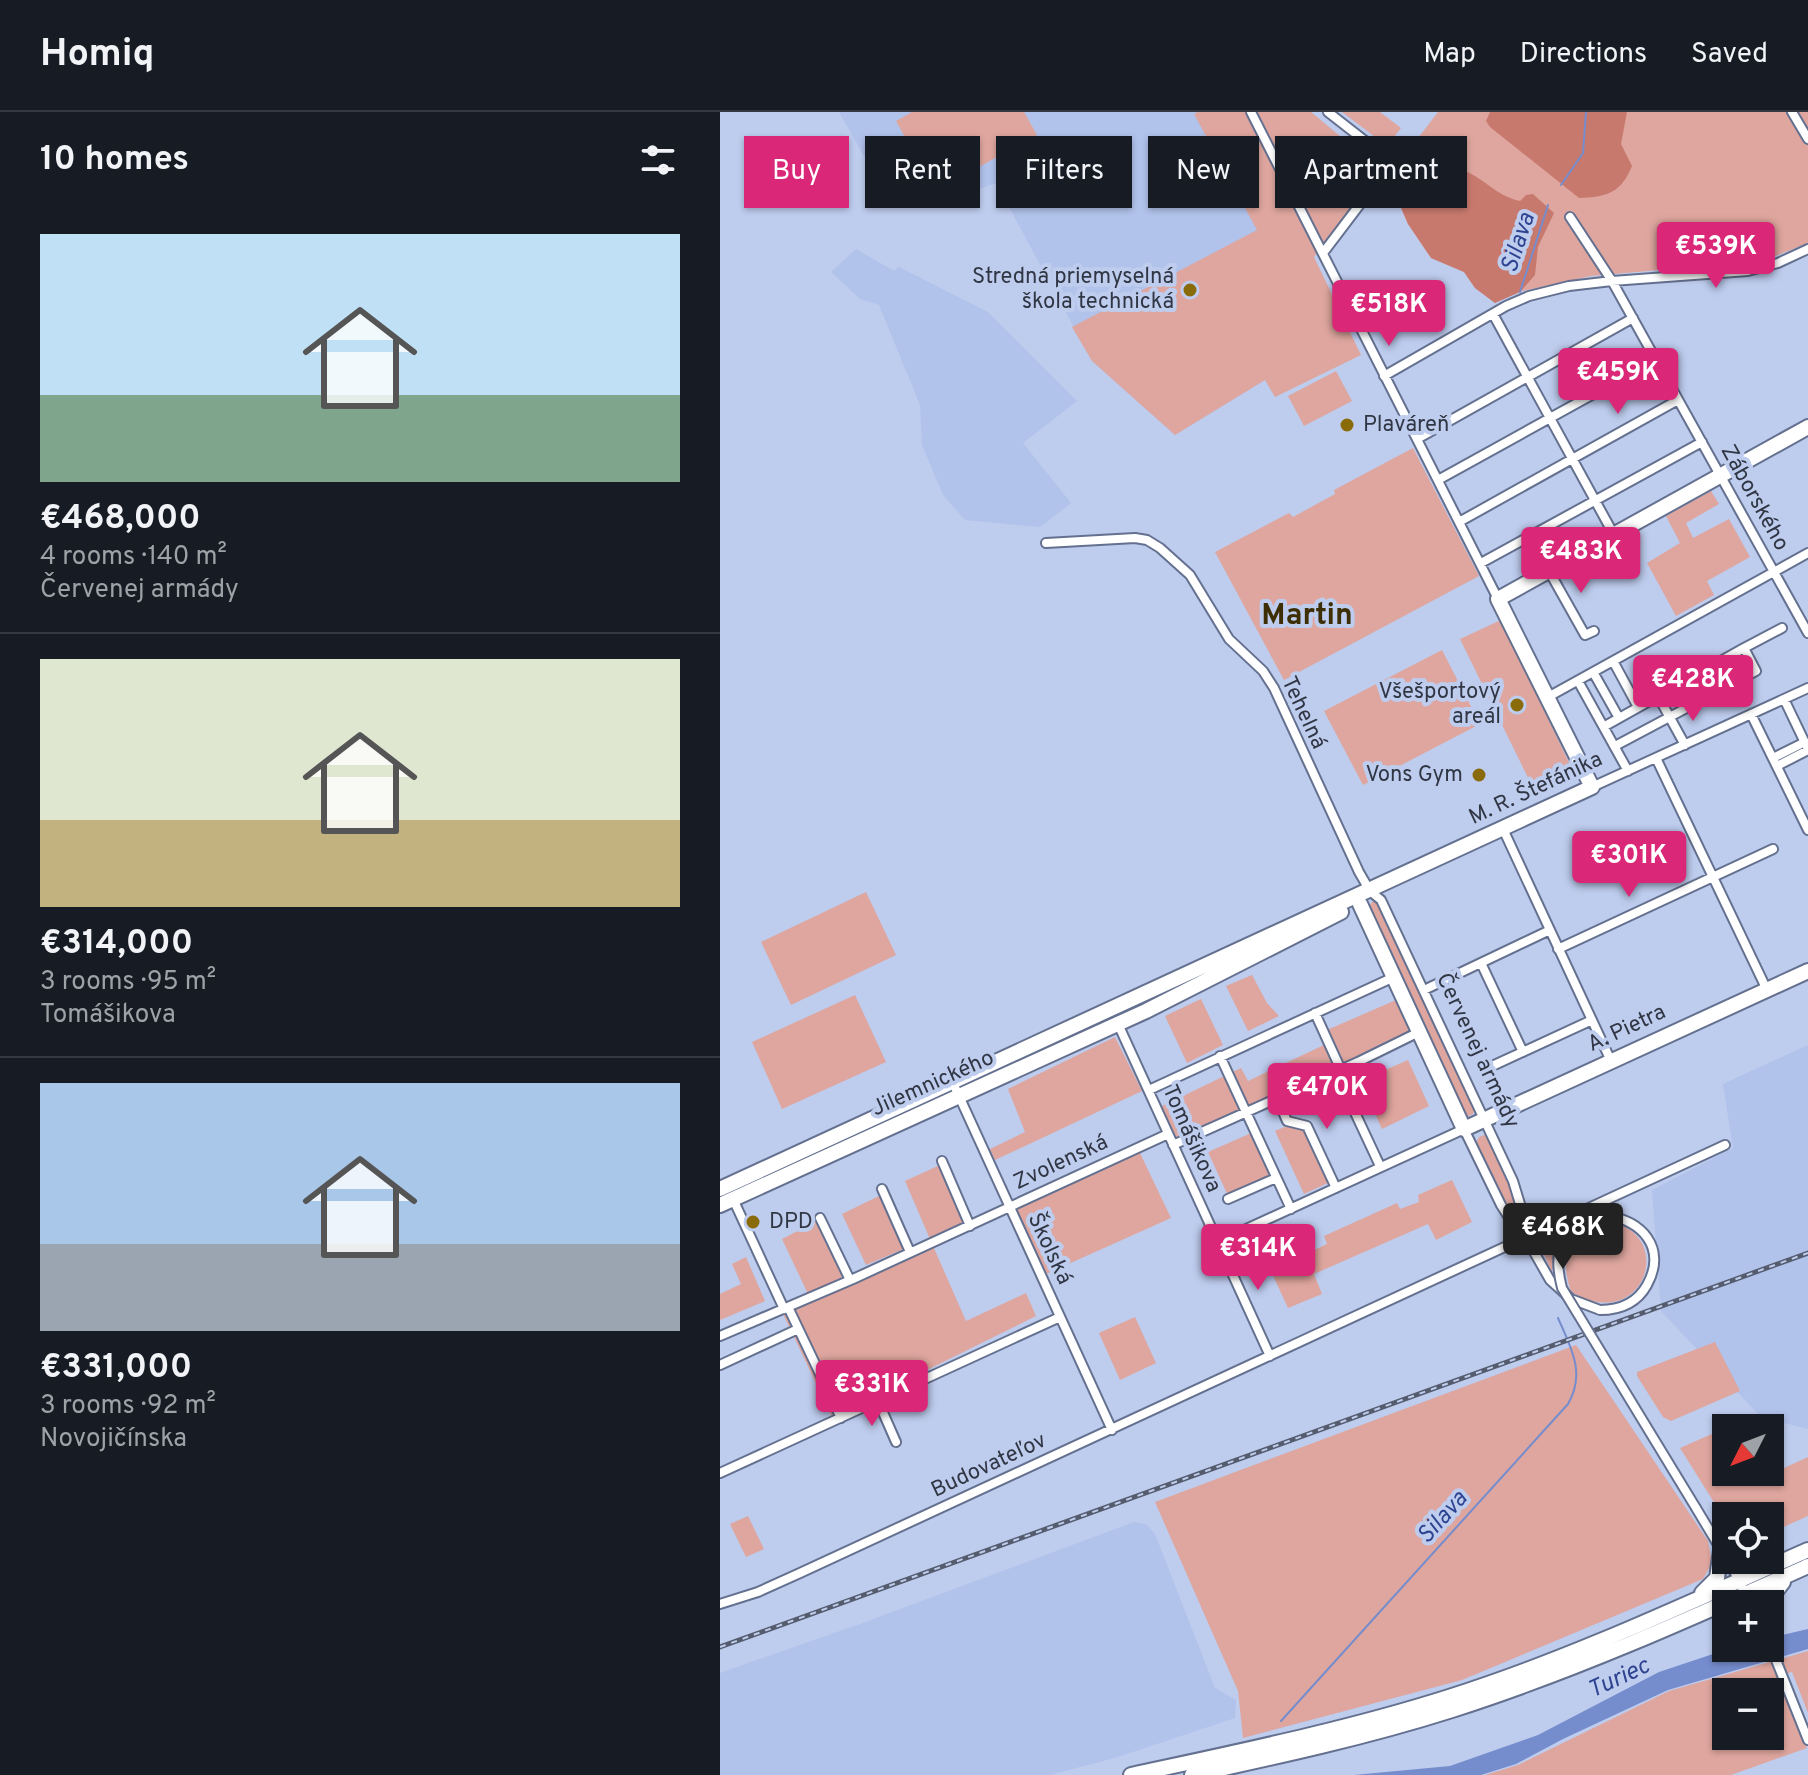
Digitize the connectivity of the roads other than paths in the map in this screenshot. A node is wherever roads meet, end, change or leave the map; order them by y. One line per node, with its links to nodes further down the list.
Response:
1 (1251, 112): 7 (street)
2 (1328, 112): 7 (street)
3 (1792, 112): 4 (street)
4 (1808, 139)
5 (1570, 217): 8 (street, Záborského)
6 (1808, 249): 8 (street)
7 (1323, 253): 12 (street)
8 (1612, 281): 9 (street); 10 (street, Záborského)
9 (1493, 314): 12 (street); 13 (street)
10 (1633, 318): 11 (street, Záborského); 13 (street)
11 (1655, 360): 14 (street, Záborského); 15 (street)
12 (1384, 376): 17 (street)
13 (1528, 377): 15 (street); 17 (street)
14 (1678, 400): 18 (street, Záborského); 19 (street)
15 (1550, 418): 19 (street); 21 (street)
16 (1808, 427): 20 (main road)
17 (1417, 439): 21 (street)
18 (1702, 442): 20 (street, Záborského); 22 (street)
19 (1573, 460): 22 (street); 23 (street)
20 (1720, 476): 24 (main road); 29 (street, Záborského)
21 (1438, 480): 23 (street)
22 (1595, 501): 24 (street); 27 (street)
23 (1459, 522): 27 (street)
24 (1614, 535): 28 (main road)
25 (1046, 543): 58 (street, Tehelná)
26 (1808, 553): 29 (street)
27 (1481, 563): 30 (street)
28 (1549, 571): 30 (main road); 32 (street)
29 (1774, 572): 33 (street, Záborského); 35 (street)
30 (1498, 599): 40 (main road)
31 (1782, 628): 34 (street)
32 (1594, 631)
33 (1808, 633)
34 (1744, 648): 39 (street); 45 (street)
35 (1613, 661): 36 (street); 42 (street)
36 (1593, 672): 37 (street); 44 (street)
37 (1578, 681): 40 (street); 46 (street)
38 (1808, 688): 41 (street, M. R. Štefánika)
39 (1658, 696): 42 (street); 45 (street)
40 (1548, 697): 53 (main road)
41 (1784, 699): 43 (street, M. R. Štefánika); 49 (street)
42 (1638, 707): 44 (street)
43 (1751, 714): 47 (street, M. R. Štefánika); 51 (street)
44 (1619, 718): 46 (street)
45 (1670, 718): 47 (street); 48 (street)
46 (1605, 726): 48 (street)
47 (1685, 745): 50 (street, M. R. Štefánika)
48 (1615, 746): 52 (street)
49 (1807, 747): 51 (street)
50 (1656, 758): 52 (street, M. R. Štefánika); 57 (street)
51 (1775, 762): 54 (street)
52 (1628, 771): 53 (street, M. R. Štefánika)
53 (1592, 787): 55 (main road, M. R. Štefánika)
54 (1807, 826)
55 (1503, 829): 58 (main road, M. R. Štefánika); 60 (street)
56 (1773, 849): 57 (street)
57 (1713, 878): 61 (street); 66 (street)
58 (1370, 891): 59 (main road); 65 (street, Červenej armády); 67 (main road, Jilemnického)
59 (1360, 904): 64 (main road, Červenej armády); 67 (main road, Jilemnického)
60 (1550, 930): 61 (street); 62 (street)
61 (1558, 949): 69 (street)
62 (1481, 963): 65 (street); 72 (street)
63 (1808, 971): 66 (main road, A. Pietra)
64 (1394, 977): 68 (street); 71 (main road, Červenej armády)
65 (1424, 990): 81 (street, Červenej armády)
66 (1767, 990): 74 (main road, A. Pietra)
67 (1161, 996): 70 (main road, Jilemnického); 77 (main road, Jilemnického)
68 (1315, 1013): 73 (street); 76 (street)
69 (1592, 1020): 72 (street); 74 (street)
70 (1118, 1024): 77 (main road, Jilemnického); 78 (street, Tomášikova)
71 (1419, 1031): 76 (street); 82 (main road, Červenej armády)
72 (1523, 1052): 75 (street)
73 (1220, 1056): 78 (street); 80 (street)
74 (1611, 1061): 81 (main road, A. Pietra)
75 (1490, 1067)
76 (1338, 1071): 79 (street); 87 (street)
77 (956, 1089): 90 (main road, Jilemnického); 93 (main road, Jilemnického); 94 (street, Školská)
78 (1149, 1090): 83 (street, Tomášikova)
79 (1277, 1098): 80 (street); 89 (street)
80 (1245, 1113): 84 (street); 88 (street)
81 (1486, 1120): 82 (main road, A. Pietra); 98 (street, Červenej armády)
82 (1464, 1129): 87 (street); 98 (street, Červenej armády)
83 (1168, 1134): 84 (street, Tomášikova); 94 (street, Zvolenská)
84 (1173, 1145): 99 (street, Tomášikova)
85 (1725, 1145): 98 (street, Budovateľov)
86 (942, 1161): 97 (street)
87 (1380, 1166): 89 (street)
88 (1276, 1178): 92 (street); 95 (street)
89 (1336, 1188): 95 (street)
90 (720, 1189)
91 (882, 1189): 100 (street)
92 (1228, 1199)
93 (727, 1202): 106 (street)
94 (1010, 1207): 97 (street, Zvolenská); 107 (street, Školská)
95 (1291, 1209): 99 (street)
96 (820, 1218): 101 (street)
97 (970, 1226): 100 (street, Zvolenská)
98 (1526, 1238): 102 (street, Červenej armády, bridge); 110 (street, Budovateľov)
99 (1218, 1242): 110 (street, Tomášikova)
100 (910, 1252): 101 (street, Zvolenská)
101 (850, 1280): 106 (street, Zvolenská)
102 (1566, 1295)
103 (1566, 1295): 104 (street, Červenej armády, bridge)
104 (1566, 1295)
105 (1566, 1295): 117 (street, Červenej armády, bridge)
106 (786, 1308): 108 (street); 109 (street, Zvolenská)
107 (1060, 1317): 112 (street); 114 (street, Školská)
108 (798, 1329): 111 (street); 113 (street)
109 (720, 1336)
110 (1270, 1356): 114 (street, Budovateľov)
111 (720, 1365)
112 (878, 1401): 113 (street); 115 (street)
113 (841, 1418): 116 (street)
114 (1112, 1430): 129 (street, Budovateľov)
115 (896, 1442)
116 (720, 1473)
117 (1712, 1534)
118 (1808, 1550): 119 (main road)
119 (1784, 1561)
120 (1808, 1566): 123 (main road)
121 (1718, 1574): 128 (main road)
122 (1765, 1574): 124 (main road)
123 (1792, 1574): 125 (main road); 126 (main road)
124 (1749, 1590)
125 (1753, 1590)
126 (1775, 1590)
127 (1712, 1597): 128 (main road)
128 (1698, 1599): 133 (main road)
129 (721, 1602)
130 (1712, 1611): 134 (main road)
131 (1778, 1662): 132 (street)
132 (1808, 1740)
133 (1131, 1775)
134 (1192, 1775)

